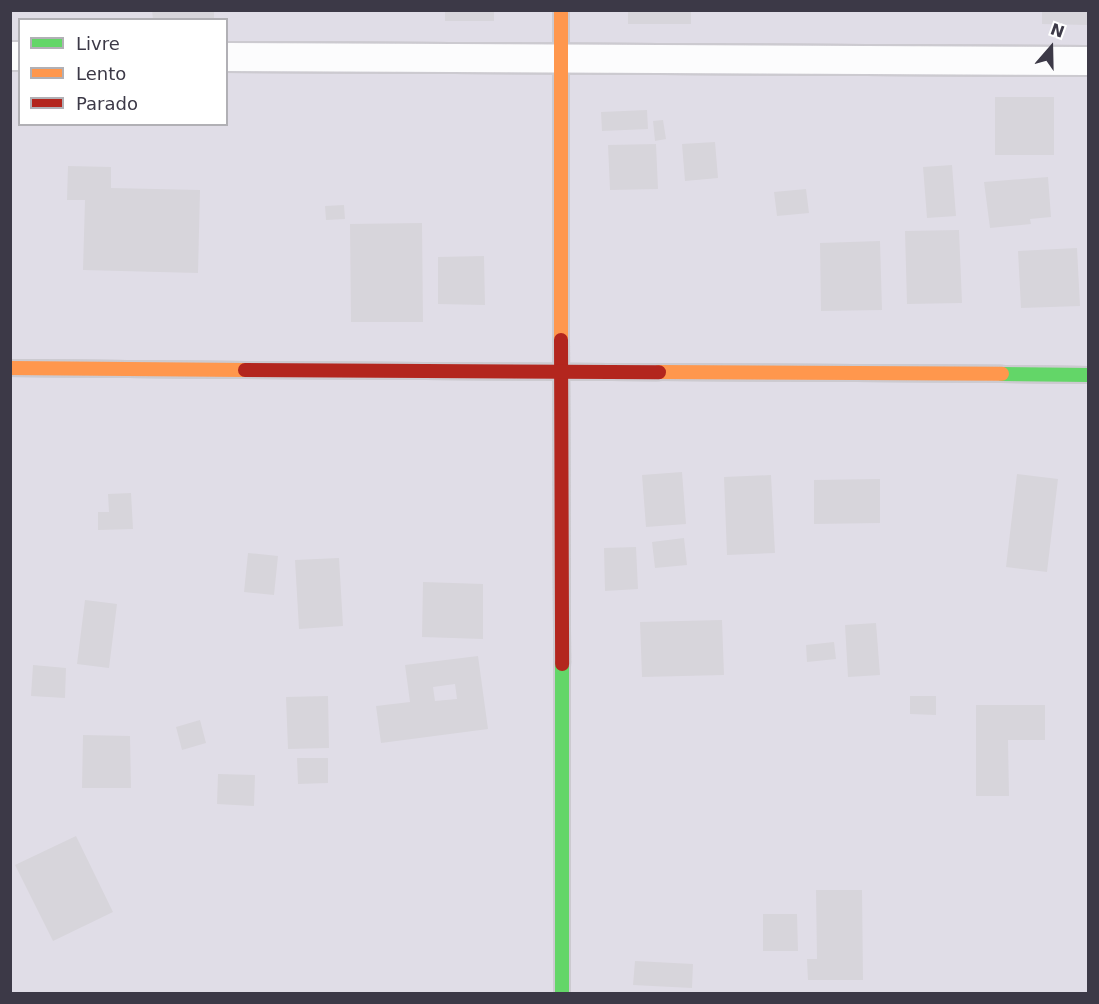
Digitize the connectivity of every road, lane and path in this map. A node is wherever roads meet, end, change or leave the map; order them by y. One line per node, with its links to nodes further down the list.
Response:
1 (561, 10): 3 (street)
2 (228, 57): 3 (street)
3 (561, 58): 4 (street); 6 (street)
4 (1089, 61)
5 (10, 368): 6 (street)
6 (560, 372): 7 (street); 8 (street)
7 (1089, 375)
8 (562, 993)

